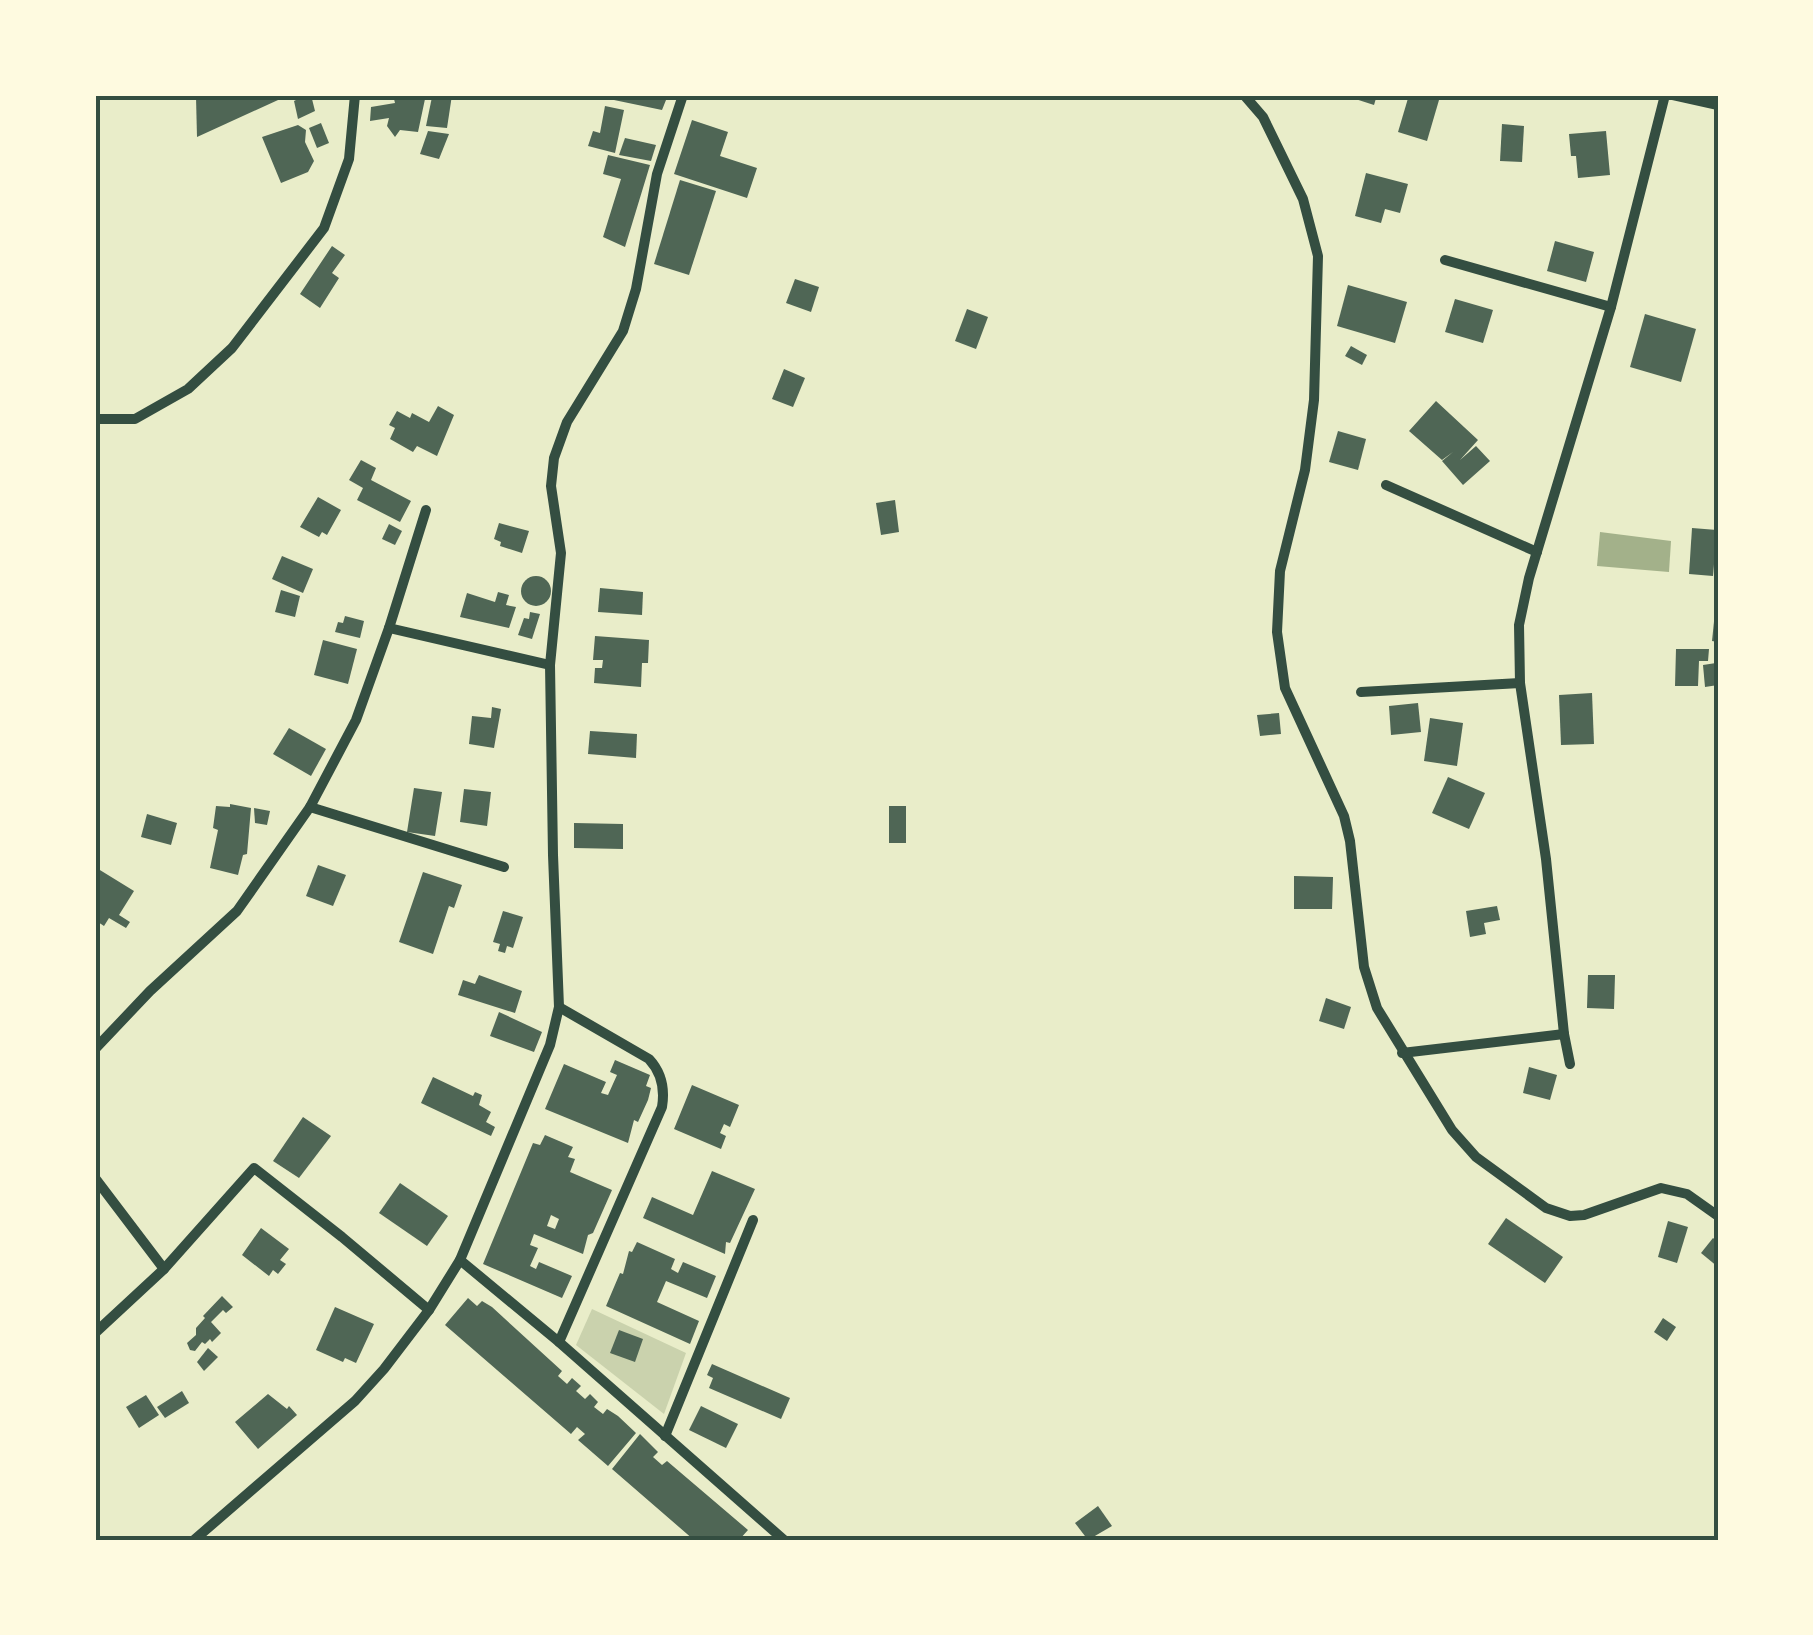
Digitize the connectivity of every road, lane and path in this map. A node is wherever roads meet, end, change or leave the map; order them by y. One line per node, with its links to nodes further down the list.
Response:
1 (355, 95): 9 (street)
2 (683, 95): 14 (street)
3 (1244, 95): 22 (street)
4 (1665, 95): 8 (street)
5 (1673, 95): 6 (street)
6 (1718, 105)
7 (1445, 260): 8 (street)
8 (1611, 307): 12 (street)
9 (95, 419)
10 (1386, 485): 12 (street)
11 (426, 510): 13 (street)
12 (1537, 552): 15 (street)
13 (389, 628): 14 (street); 17 (street)
14 (550, 665): 19 (street)
15 (1520, 682): 16 (street); 20 (street)
16 (1360, 692)
17 (310, 807): 18 (street); 21 (street)
18 (504, 867)
19 (559, 1007): 27 (street); 31 (street)
20 (1564, 1034): 22 (street); 23 (street)
21 (95, 1049)
22 (1402, 1053): 25 (street)
23 (1570, 1064)
24 (95, 1178): 28 (street)
25 (1718, 1216)
26 (752, 1220): 32 (street)
27 (460, 1260): 29 (street); 31 (street)
28 (164, 1269): 29 (street); 30 (street)
29 (429, 1310): 33 (street)
30 (95, 1333)
31 (559, 1342): 32 (street)
32 (665, 1436): 34 (street)
33 (199, 1538)
34 (784, 1540)

